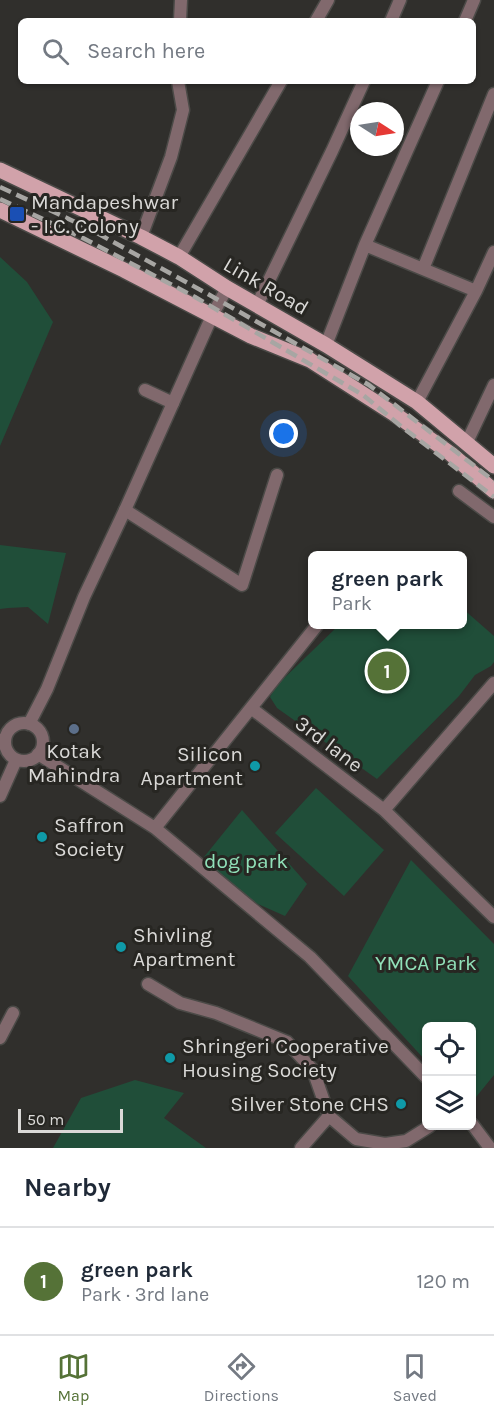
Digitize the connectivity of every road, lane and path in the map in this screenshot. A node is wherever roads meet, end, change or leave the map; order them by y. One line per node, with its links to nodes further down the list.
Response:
1 (181, 0): 5 (street)
2 (328, 0): 6 (street)
3 (400, 0): 7 (street)
4 (474, 0): 8 (street)
5 (180, 18)
6 (318, 18)
7 (392, 18)
8 (466, 18)
9 (179, 84): 16 (street)
10 (279, 84): 19 (street)
11 (363, 84): 23 (street)
12 (437, 84): 17 (street)
13 (494, 94): 20 (street)
14 (0, 170): 16 (main road, Link Road)
15 (0, 210): 24 (main road)
16 (141, 237): 19 (main road, Link Road)
17 (365, 245): 20 (street); 25 (street)
18 (494, 252): 22 (street)
19 (179, 257): 21 (main road, Link Road)
20 (423, 269): 22 (street)
21 (227, 288): 23 (main road, Link Road); 24 (street)
22 (476, 291): 29 (street)
23 (257, 305): 25 (main road, Link Road)
24 (212, 316): 28 (street); 34 (main road)
25 (326, 345): 29 (main road, Link Road)
26 (494, 385): 30 (street)
27 (146, 386): 28 (street)
28 (174, 401): 35 (street)
29 (417, 402): 30 (main road, Link Road)
30 (467, 442): 31 (main road, Link Road)
31 (494, 466)
32 (277, 475): 35 (street)
33 (459, 491): 36 (street)
34 (494, 491)
35 (125, 510): 40 (street)
36 (494, 517)
37 (314, 629): 39 (street)
38 (492, 684): 45 (street)
39 (251, 708): 45 (street, 3rd lane); 46 (street)
40 (30, 724): 41 (street); 42 (street)
41 (2, 740): 43 (street)
42 (38, 754): 43 (street); 46 (street)
43 (16, 760): 44 (street)
44 (0, 796)
45 (384, 810): 47 (street, 3rd lane)
46 (155, 828): 51 (street)
47 (494, 916)
48 (148, 984): 52 (street)
49 (13, 1013): 50 (street)
50 (0, 1038)
51 (425, 1076)
52 (329, 1116): 53 (street); 55 (street)
53 (422, 1130)
54 (476, 1130): 56 (street)
55 (301, 1148)
56 (490, 1148)

